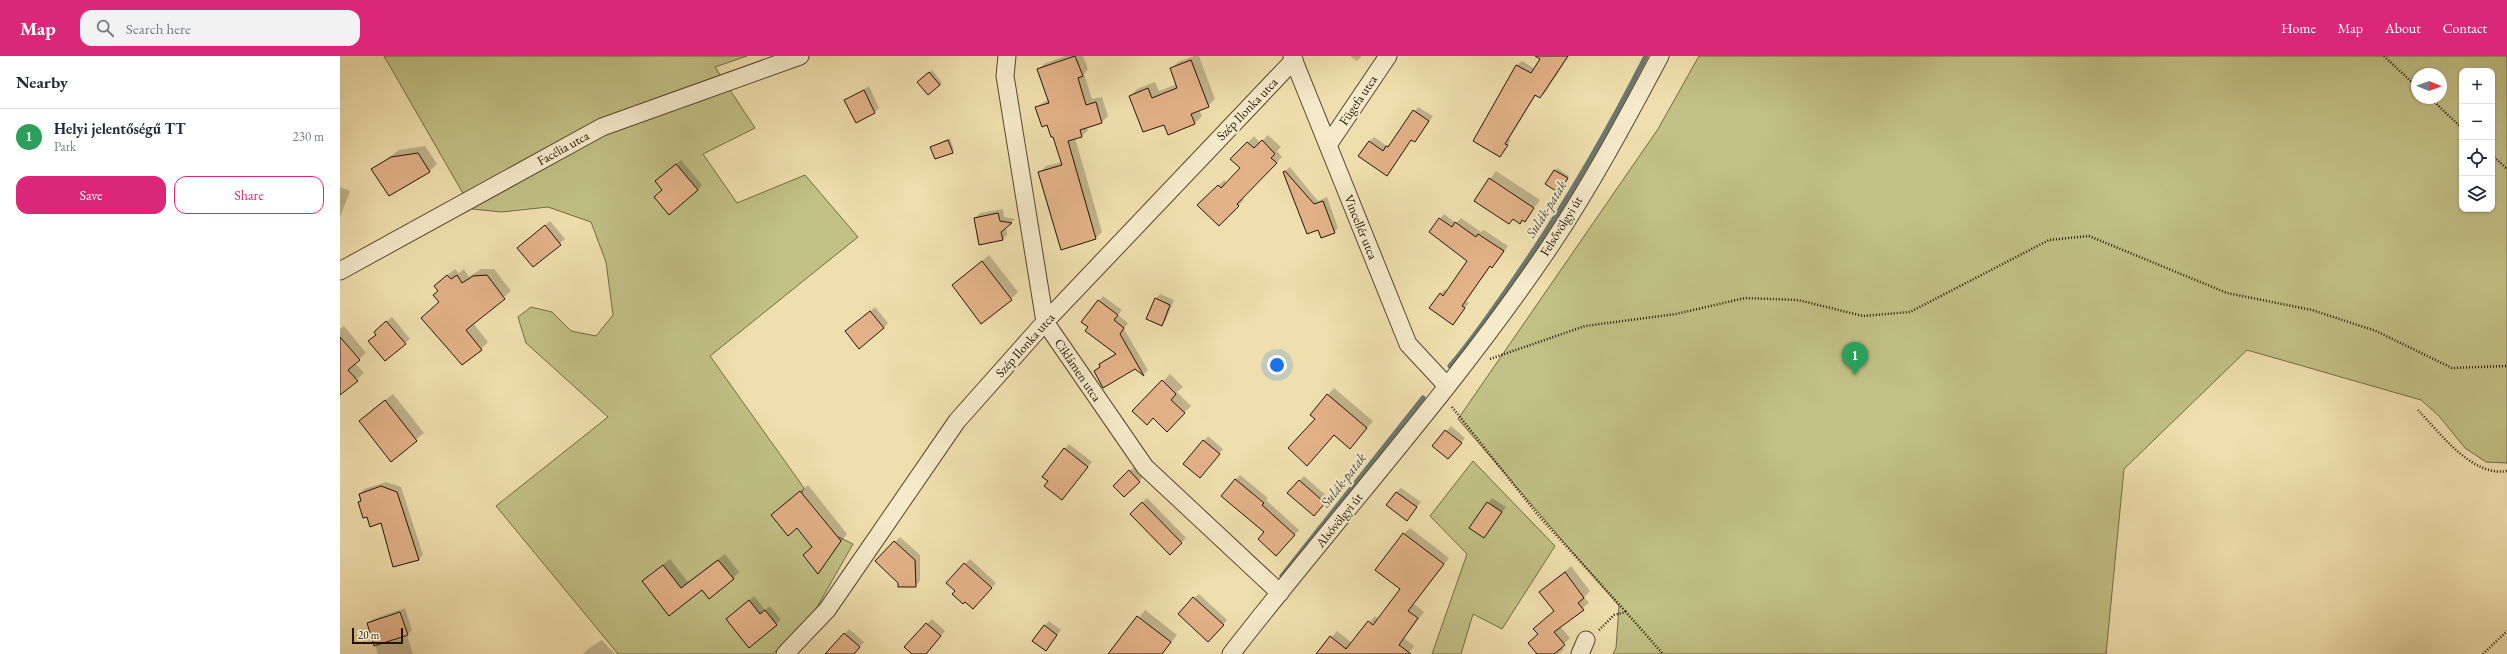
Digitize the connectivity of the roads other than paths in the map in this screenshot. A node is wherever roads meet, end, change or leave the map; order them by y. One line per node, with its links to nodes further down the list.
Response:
1 (800, 56): 7 (street, Facélia utca)
2 (1007, 56): 8 (street, Ciklámen utca)
3 (1388, 56): 6 (street, Fügefa utca)
4 (1660, 56): 9 (street, Felsővölgyi út)
5 (1293, 58): 6 (street, Vincellér utca); 8 (street, Szép Ilonka utca)
6 (1328, 145): 9 (street, Vincellér utca)
7 (340, 271)
8 (1045, 322): 10 (street, Ciklámen utca); 11 (street, Szép Ilonka utca)
9 (1443, 391): 10 (street, Alsóvölgyi út)
10 (1280, 593): 12 (street, Alsóvölgyi út)
11 (785, 654)
12 (1231, 654)

